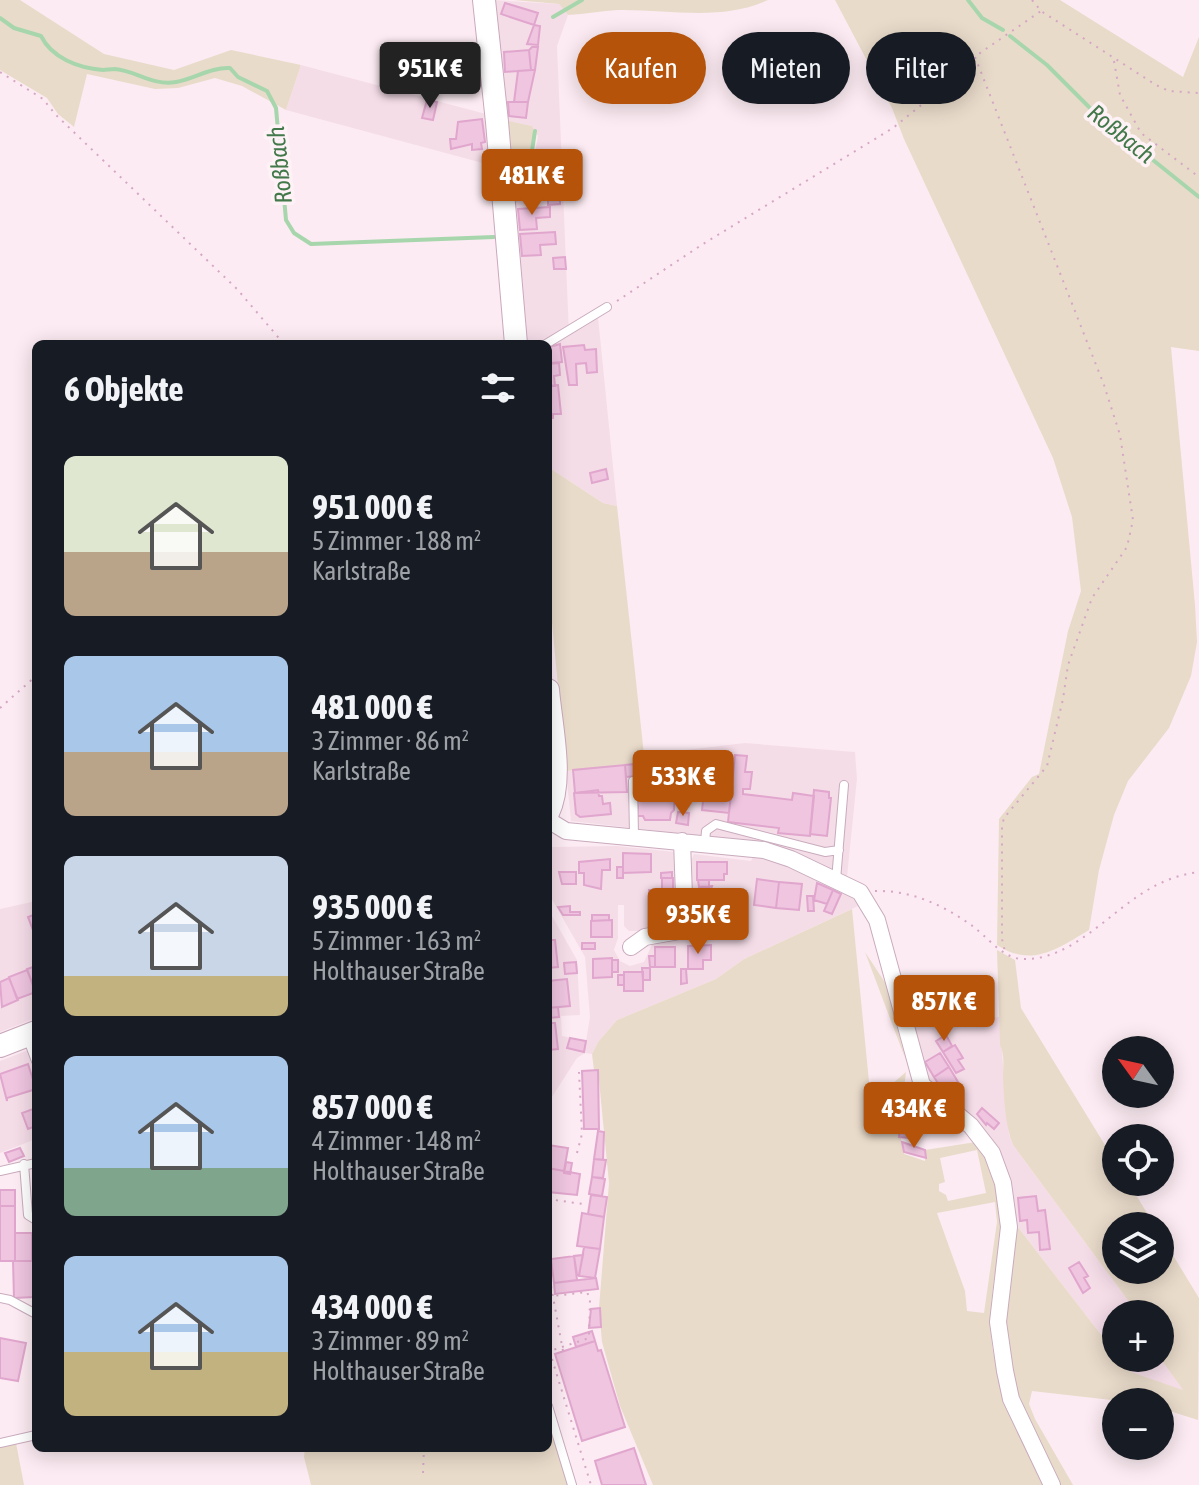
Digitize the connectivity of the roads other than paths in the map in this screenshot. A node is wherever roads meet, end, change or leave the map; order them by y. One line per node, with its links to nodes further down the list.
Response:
1 (484, 0): 3 (main road)
2 (607, 307): 4 (lane)
3 (516, 340)
4 (552, 340)
5 (552, 734): 8 (main road)
6 (670, 781): 10 (lane)
7 (844, 785): 13 (lane)
8 (552, 802)
9 (552, 822): 10 (street)
10 (634, 836): 11 (street)
11 (682, 841): 12 (street); 15 (street)
12 (782, 843): 13 (lane); 14 (street)
13 (839, 850): 14 (lane)
14 (836, 880): 28 (street)
15 (631, 947)
16 (31, 1034): 17 (main road)
17 (0, 1046)
18 (32, 1163): 19 (lane)
19 (24, 1164): 20 (lane); 21 (lane)
20 (0, 1171)
21 (32, 1218)
22 (0, 1298): 23 (lane)
23 (32, 1313)
24 (552, 1419): 27 (lane)
25 (32, 1436): 26 (lane)
26 (0, 1443)
27 (572, 1485)
28 (1052, 1485)

